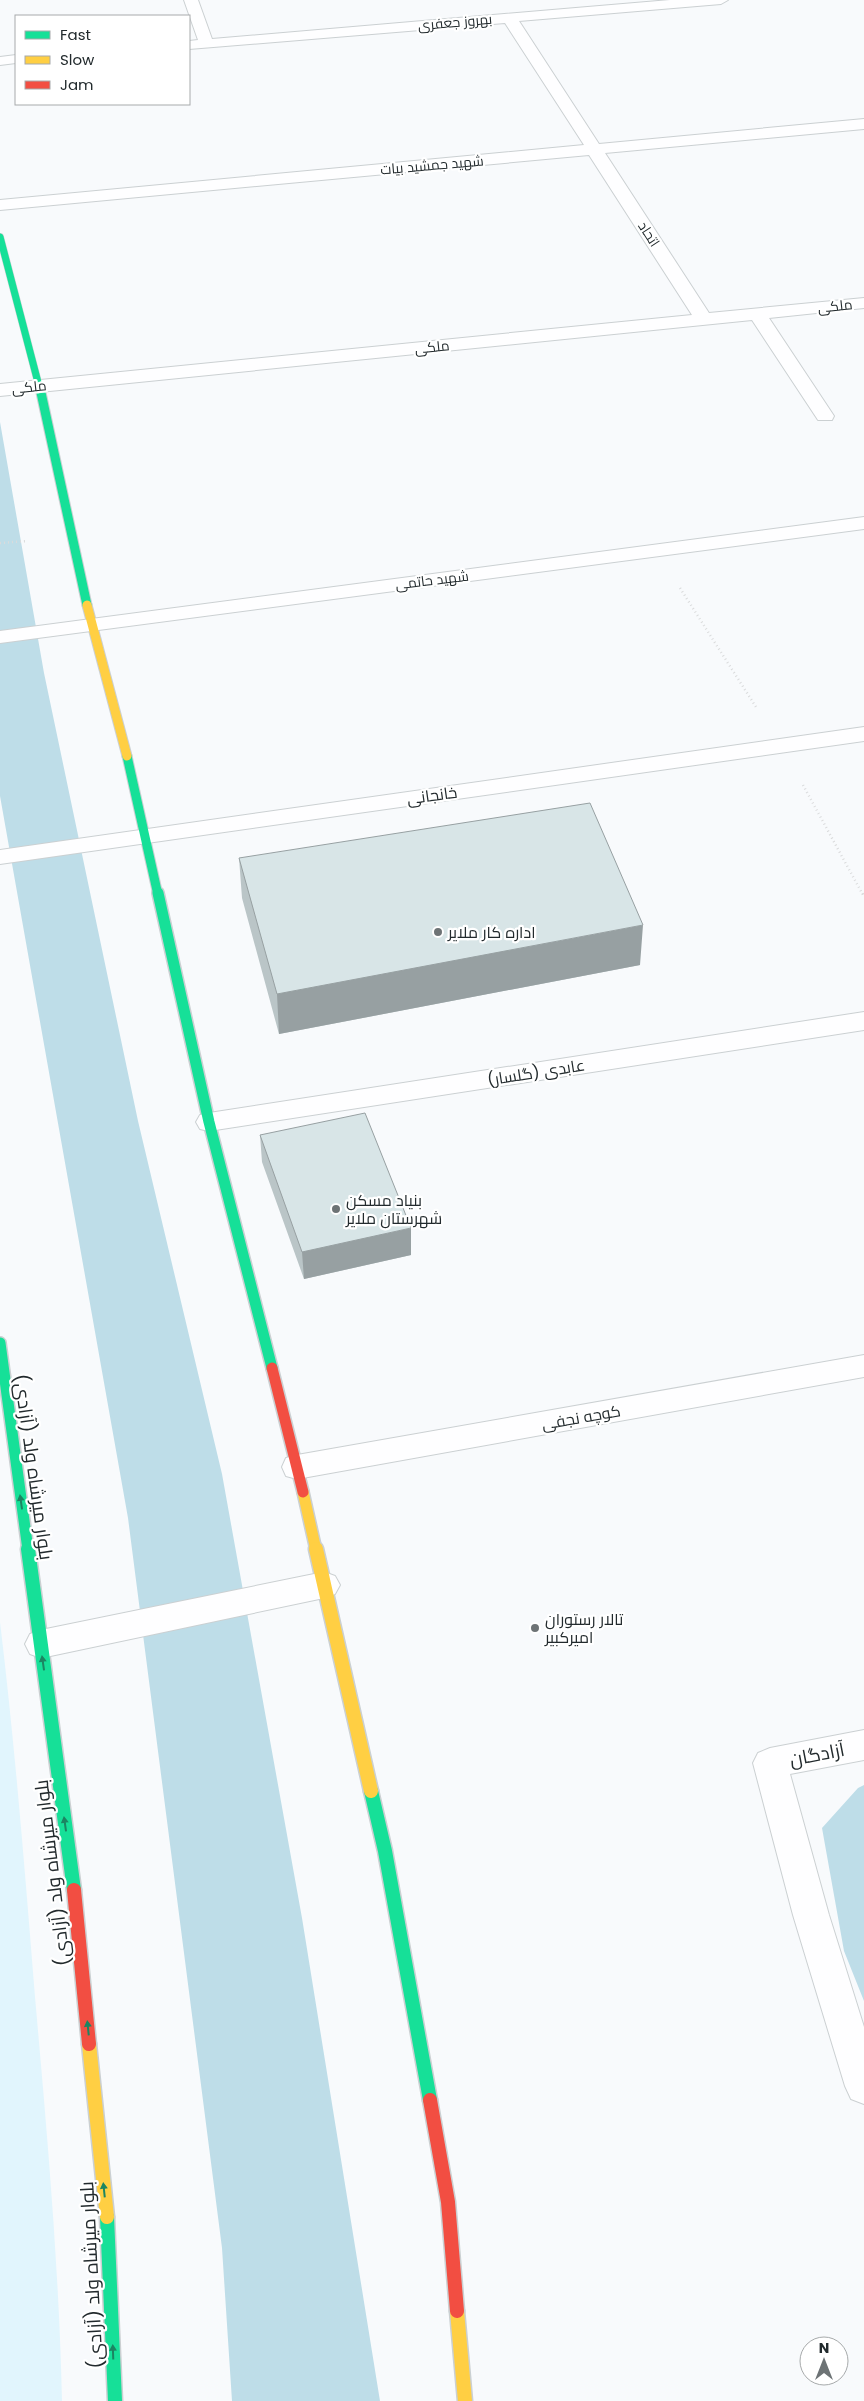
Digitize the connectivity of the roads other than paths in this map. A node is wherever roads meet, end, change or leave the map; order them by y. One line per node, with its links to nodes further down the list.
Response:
1 (191, 0): 4 (street)
2 (721, 0): 3 (street, بهروز جعفری)
3 (509, 18): 4 (street, بهروز جعفری); 9 (street, اتحاد)
4 (206, 43): 5 (street, بهروز جعفری)
5 (190, 45)
6 (15, 59): 7 (street)
7 (0, 61)
8 (864, 124): 9 (street, شهید جمشید بیات)
9 (595, 150): 10 (street, شهید جمشید بیات); 14 (street, اتحاد)
10 (0, 205)
11 (0, 237): 15 (street)
12 (864, 303): 13 (street, ملکی)
13 (757, 314): 14 (street, ملکی); 17 (street)
14 (704, 319): 15 (street, ملکی)
15 (39, 386): 16 (street, ملکی); 19 (street)
16 (0, 390)
17 (825, 416)
18 (864, 523): 19 (street, شهید حاتمی)
19 (92, 625): 20 (street, شهید حاتمی); 22 (street)
20 (0, 637)
21 (864, 734): 22 (street, خانجانی)
22 (146, 836): 23 (street, خانجانی); 25 (street)
23 (0, 857)
24 (864, 1021): 25 (street, عابدی (گلسار))
25 (209, 1122): 28 (street)
26 (0, 1343): 30 (street, بلوار میرشاه ولد (آزادی), one-way to 26)
27 (864, 1366): 28 (street, کوچه نجفی)
28 (297, 1467): 29 (street)
29 (324, 1585): 30 (street); 34 (street)
30 (40, 1644): 33 (street, بلوار میرشاه ولد (آزادی), one-way to 30)
31 (864, 1745): 32 (street, آزادگان)
32 (864, 2086)
33 (115, 2401)
34 (465, 2401)

